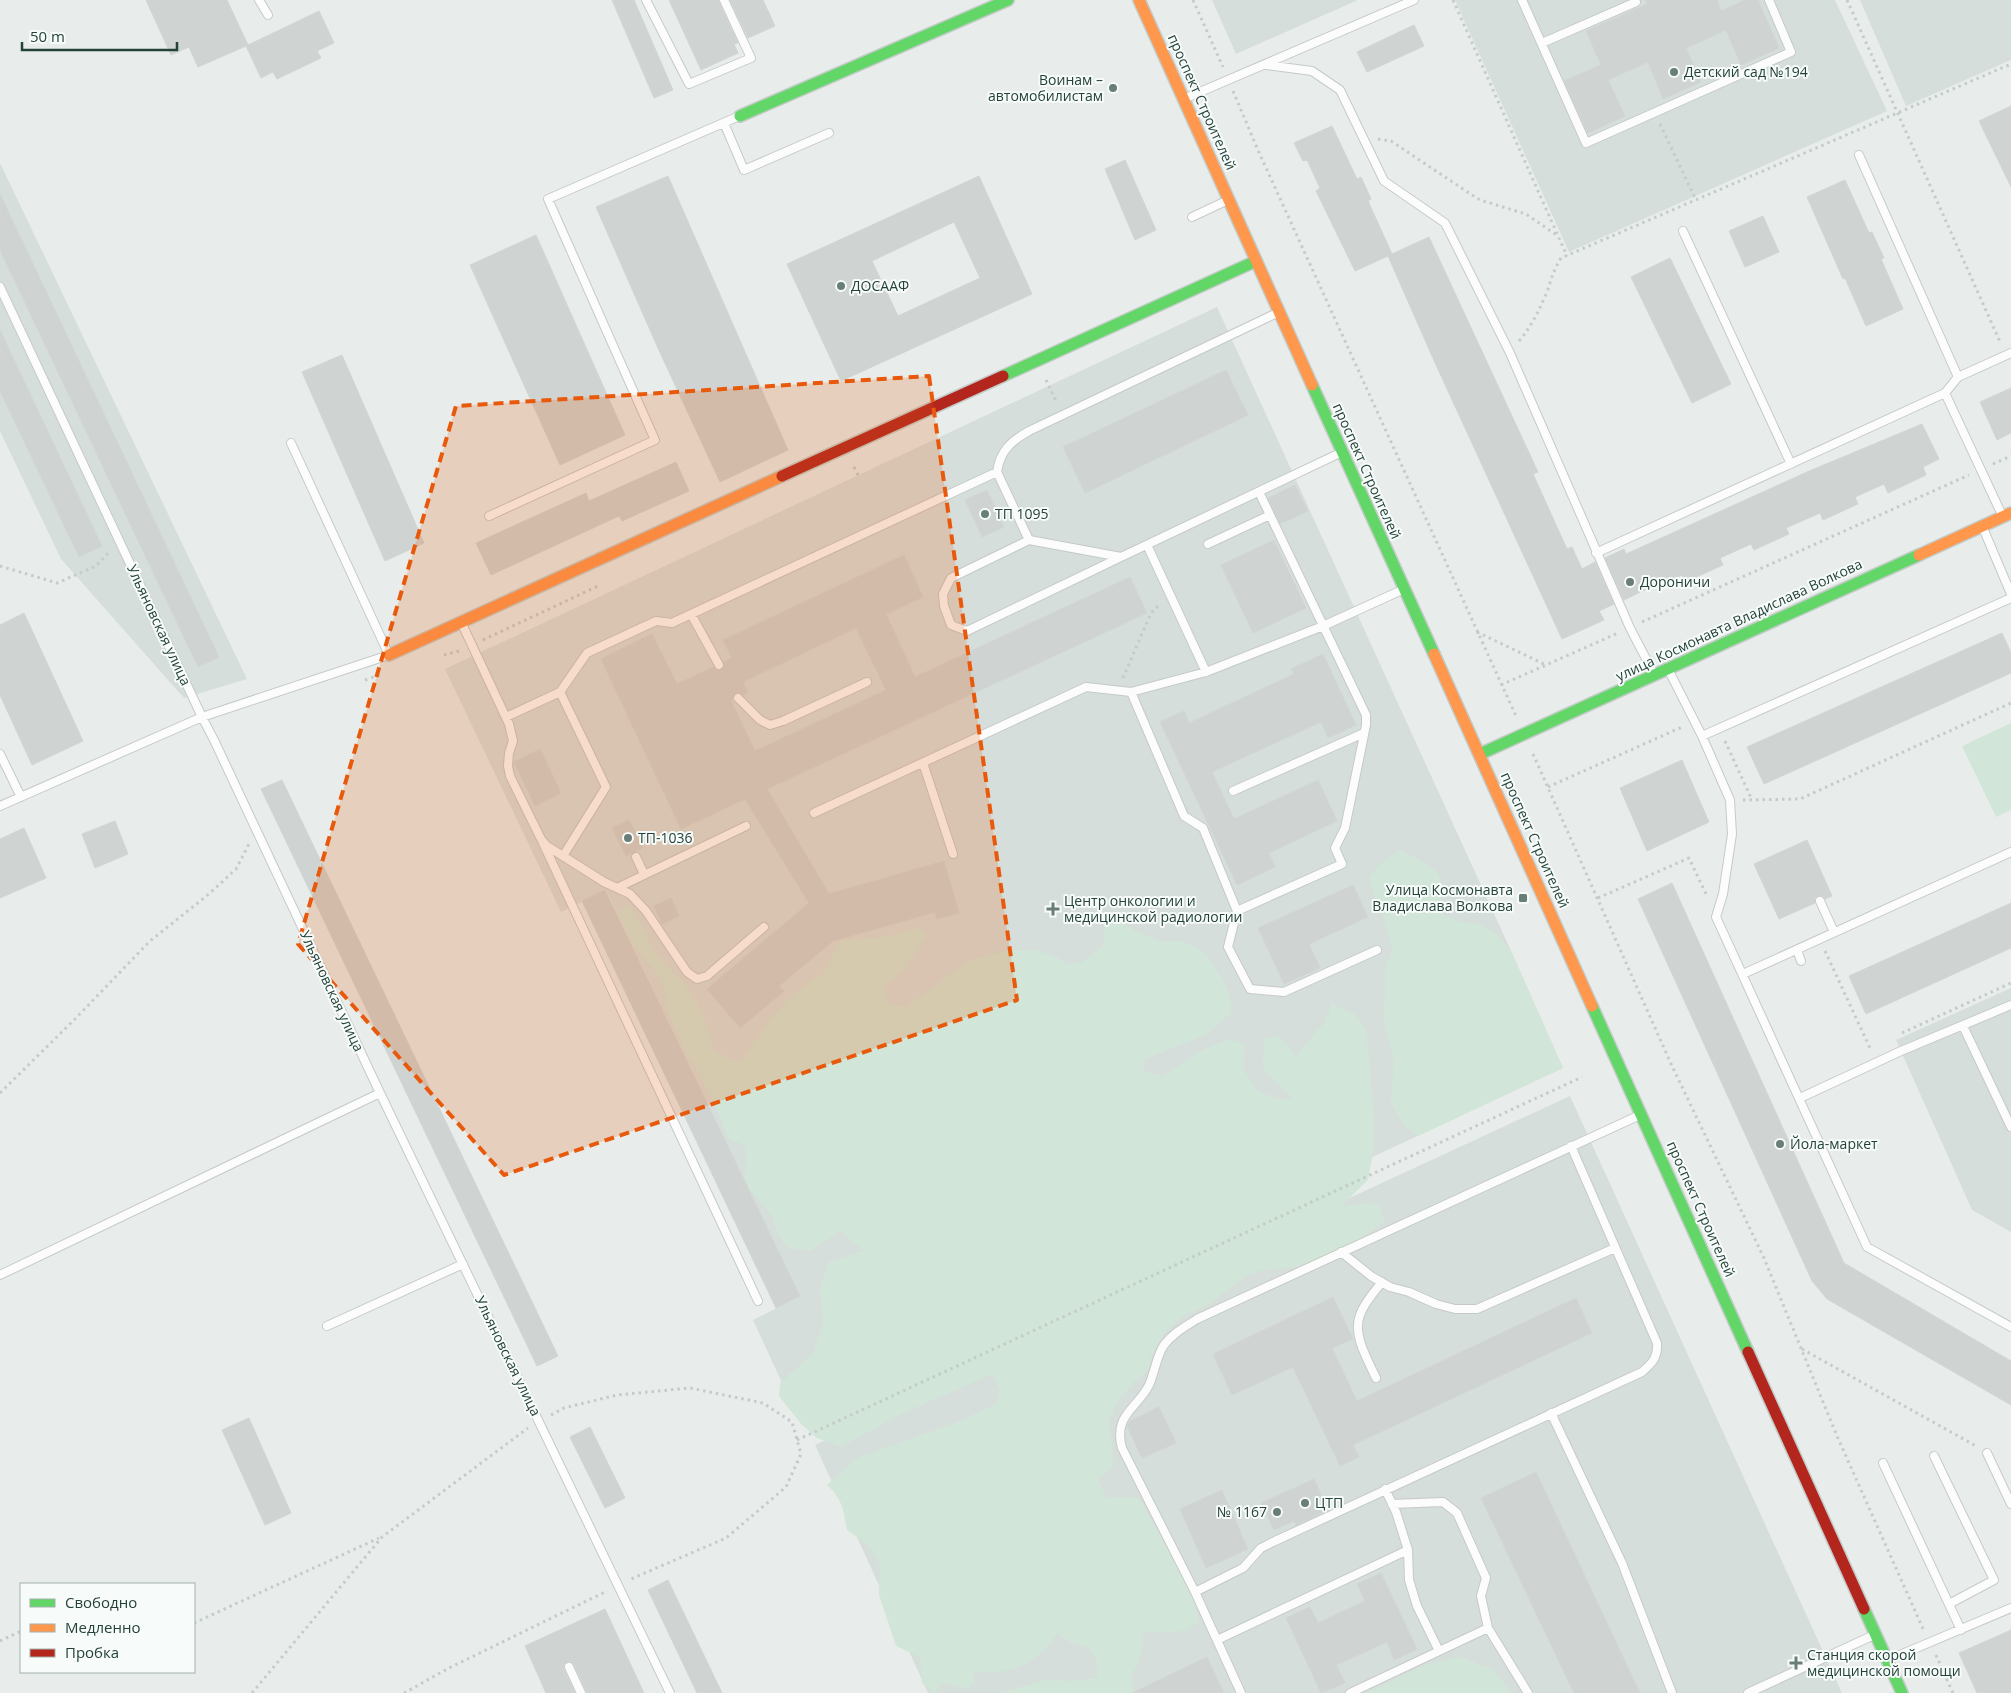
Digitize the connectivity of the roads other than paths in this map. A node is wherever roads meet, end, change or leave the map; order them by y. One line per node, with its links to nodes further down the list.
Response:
1 (259, 0): 10 (lane)
2 (646, 0): 3 (lane)
3 (724, 0)
4 (1008, 0): 14 (main road)
5 (1139, 0): 13 (main road, проспект Строителей)
6 (1414, 0): 12 (lane)
7 (1522, 0): 11 (lane)
8 (1635, 0): 11 (lane)
9 (1769, 0): 11 (lane)
10 (268, 15)
11 (1542, 43)
12 (1266, 65): 13 (lane); 39 (lane)
13 (1185, 98): 18 (main road, проспект Строителей)
14 (740, 116): 15 (lane)
15 (724, 123): 16 (lane); 34 (lane)
16 (829, 133)
17 (1859, 155): 25 (lane)
18 (1229, 200): 19 (lane); 21 (main road, проспект Строителей)
19 (1192, 217)
20 (1683, 231): 29 (lane)
21 (1256, 261): 23 (main road, проспект Строителей); 44 (main road)
22 (0, 287): 56 (lane, Ульяновская улица)
23 (1279, 312): 28 (main road, проспект Строителей); 30 (lane)
24 (2009, 354): 25 (lane)
25 (1958, 377): 26 (lane)
26 (1945, 393): 29 (lane); 32 (lane)
27 (291, 443): 46 (lane)
28 (1342, 453): 31 (lane); 41 (main road, проспект Строителей)
29 (1791, 464): 39 (lane)
30 (997, 472): 36 (lane); 43 (lane)
31 (1259, 492): 33 (lane); 38 (lane)
32 (2007, 514): 35 (main road, улица Космонавта Владислава Волкова)
33 (1270, 515): 37 (lane); 45 (lane)
34 (489, 516)
35 (1982, 526): 42 (lane); 48 (main road, улица Космонавта Владислава Волкова)
36 (1029, 540): 40 (lane); 40 (lane)
37 (1208, 544)
38 (1147, 545): 40 (lane); 49 (lane)
39 (1596, 553): 50 (lane)
40 (1121, 557)
41 (1404, 589): 45 (lane); 60 (main road, проспект Строителей)
42 (2011, 596): 58 (lane)
43 (691, 614): 47 (lane); 52 (lane)
44 (462, 622): 46 (main road); 55 (lane)
45 (1323, 626): 49 (lane); 57 (lane)
46 (389, 655): 56 (lane)
47 (719, 665)
48 (1669, 669): 50 (main road, улица Космонавта Владислава Волкова); 58 (lane)
49 (1206, 672): 53 (lane)
50 (1655, 676): 60 (main road, улица Космонавта Владислава Волкова)
51 (867, 682): 54 (lane)
52 (560, 692): 55 (lane); 70 (lane)
53 (1131, 692): 61 (lane); 75 (lane)
54 (738, 698)
55 (506, 717): 67 (lane)
56 (202, 718): 63 (lane); 84 (lane, Ульяновская улица)
57 (1364, 733): 62 (lane); 75 (lane)
58 (1702, 736): 81 (lane)
59 (0, 754): 63 (lane)
60 (1480, 754): 86 (main road, проспект Строителей)
61 (923, 763): 65 (lane); 69 (lane)
62 (1233, 791)
63 (21, 797): 64 (lane)
64 (0, 806)
65 (814, 813)
66 (746, 826): 72 (lane)
67 (541, 839): 70 (lane); 94 (lane)
68 (2011, 852): 77 (lane)
69 (953, 854)
70 (563, 856): 73 (lane)
71 (636, 857): 72 (lane)
72 (644, 874): 73 (lane)
73 (617, 888): 76 (lane)
74 (1820, 901): 77 (lane)
75 (1238, 911): 78 (lane)
76 (764, 927)
77 (1834, 932): 79 (lane)
78 (1377, 950)
79 (1796, 950): 80 (lane); 81 (lane)
80 (1801, 961)
81 (1743, 974): 85 (lane)
82 (2011, 1005): 83 (lane)
83 (1964, 1026): 85 (lane); 87 (lane)
84 (380, 1093): 91 (lane, Ульяновская улица); 92 (lane)
85 (1800, 1098): 96 (lane)
86 (1642, 1114): 88 (lane); 111 (main road, проспект Строителей)
87 (2011, 1127)
88 (1571, 1146): 89 (lane); 90 (lane)
89 (1615, 1248): 93 (lane); 98 (lane)
90 (1341, 1252): 93 (lane); 106 (lane)
91 (463, 1264): 95 (lane); 117 (lane, Ульяновская улица)
92 (0, 1275)
93 (1382, 1282): 97 (lane)
94 (758, 1301)
95 (327, 1326)
96 (2011, 1327)
97 (1376, 1378)
98 (1551, 1413): 102 (lane); 121 (lane)
99 (1987, 1453): 104 (lane)
100 (1934, 1456): 107 (lane)
101 (1883, 1463): 107 (lane)
102 (1385, 1490): 103 (lane); 106 (lane)
103 (1392, 1504): 105 (lane); 109 (lane)
104 (2011, 1504)
105 (1408, 1550): 112 (lane); 113 (lane)
106 (1195, 1592): 112 (lane)
107 (1950, 1604): 110 (lane)
108 (2011, 1608): 110 (lane)
109 (1488, 1628): 113 (lane); 120 (lane)
110 (1961, 1630): 114 (lane)
111 (1876, 1634): 114 (main road, проспект Строителей); 122 (lane)
112 (1217, 1640): 118 (lane)
113 (1438, 1651): 119 (lane)
114 (1888, 1660): 123 (main road, проспект Строителей)
115 (570, 1667): 116 (lane)
116 (581, 1693)
117 (670, 1693)
118 (1242, 1693)
119 (1350, 1693)
120 (1528, 1693)
121 (1672, 1693)
122 (1748, 1693)
123 (1902, 1693)

